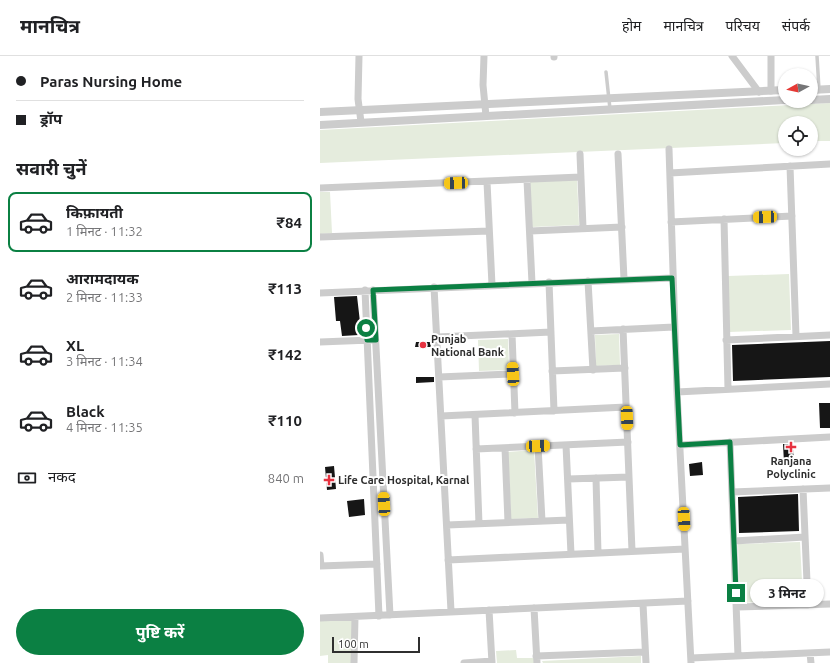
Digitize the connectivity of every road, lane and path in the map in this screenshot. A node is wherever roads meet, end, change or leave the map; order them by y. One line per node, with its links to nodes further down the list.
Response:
1 (359, 56): 18 (street)
2 (484, 56): 17 (street)
3 (732, 56): 11 (street)
4 (771, 56): 11 (street)
5 (817, 56): 6 (lane)
6 (816, 68)
7 (606, 72): 12 (lane)
8 (830, 89): 10 (street)
9 (778, 90): 11 (street)
10 (818, 90)
11 (765, 91): 12 (street); 16 (street)
12 (609, 98): 17 (street); 19 (lane)
13 (830, 99): 15 (street)
14 (778, 100): 16 (street)
15 (818, 100)
16 (764, 101): 19 (street)
17 (484, 103): 18 (street); 21 (street)
18 (359, 110): 20 (street); 22 (street)
19 (610, 110): 21 (street)
20 (320, 112)
21 (486, 116): 22 (street)
22 (361, 122): 23 (street)
23 (320, 125)
24 (669, 149): 29 (street)
25 (580, 154): 30 (street)
26 (618, 154): 37 (street)
27 (830, 164): 28 (street)
28 (790, 166): 29 (street); 34 (street)
29 (670, 173): 36 (street)
30 (581, 177): 31 (street); 38 (street)
31 (527, 180): 32 (street); 39 (street)
32 (487, 182): 33 (street); 40 (street)
33 (320, 188)
34 (792, 216): 35 (street); 58 (street)
35 (724, 219): 36 (street); 62 (street)
36 (671, 222): 42 (street)
37 (622, 227): 38 (street); 43 (street)
38 (583, 228): 39 (street)
39 (530, 231): 46 (street)
40 (489, 232): 41 (street); 47 (street)
41 (320, 237)
42 (672, 278): 43 (street); 52 (street)
43 (624, 279): 44 (street)
44 (588, 280): 45 (street); 54 (street)
45 (549, 282): 46 (street); 55 (street)
46 (532, 283): 47 (street)
47 (492, 285): 48 (street)
48 (434, 287): 50 (street); 59 (street)
49 (364, 290): 50 (street); 51 (street); 60 (street)
50 (373, 290): 61 (street)
51 (320, 292)
52 (674, 327): 53 (street); 71 (street)
53 (623, 329): 54 (street); 64 (street)
54 (591, 330): 65 (street)
55 (551, 332): 56 (street); 66 (street)
56 (512, 334): 59 (street); 67 (street)
57 (830, 335): 58 (street)
58 (796, 336): 62 (street)
59 (437, 337): 68 (street)
60 (367, 340): 61 (street); 63 (street); 77 (street)
61 (376, 340): 78 (street)
62 (726, 340): 70 (street)
63 (320, 342)
64 (625, 368): 65 (street); 72 (street)
65 (592, 370): 66 (street)
66 (552, 371): 73 (street)
67 (513, 374): 68 (street); 74 (street)
68 (439, 377): 76 (street)
69 (830, 384): 70 (street)
70 (728, 389): 71 (street)
71 (677, 392): 83 (street)
72 (626, 407): 73 (street); 80 (street)
73 (554, 411): 74 (street)
74 (515, 413): 75 (street)
75 (475, 415): 76 (street); 86 (street)
76 (441, 416): 99 (street)
77 (370, 417): 78 (street); 93 (street)
78 (380, 417): 94 (street)
79 (830, 437): 81 (street)
80 (628, 442): 82 (street); 87 (street)
81 (730, 442): 83 (street); 92 (street)
82 (566, 445): 84 (street); 89 (street)
83 (680, 445): 102 (street)
84 (538, 446): 85 (street); 96 (street)
85 (505, 448): 86 (street); 97 (street)
86 (476, 449): 98 (street)
87 (629, 477): 88 (street); 103 (street)
88 (596, 478): 89 (street); 104 (street)
89 (568, 479): 95 (street)
90 (830, 488): 91 (street)
91 (803, 489): 92 (street); 100 (street)
92 (732, 492): 101 (street)
93 (374, 504): 94 (street); 108 (street)
94 (384, 504): 118 (street)
95 (569, 520): 96 (street); 105 (street)
96 (542, 521): 97 (street)
97 (508, 522): 98 (street)
98 (479, 524): 99 (street)
99 (446, 525): 107 (street)
100 (805, 537): 101 (street); 113 (street)
101 (734, 541): 114 (street)
102 (685, 549): 103 (street); 110 (street)
103 (632, 552): 104 (street)
104 (598, 553): 105 (street)
105 (571, 554): 107 (street)
106 (320, 555): 109 (street)
107 (448, 560): 117 (street)
108 (377, 564): 109 (street); 119 (street)
109 (320, 566)
110 (688, 601): 111 (street); 127 (street)
111 (643, 604): 115 (street); 122 (street)
112 (830, 604): 113 (street)
113 (808, 605): 114 (street)
114 (737, 606): 125 (street)
115 (534, 608): 116 (street); 126 (street)
116 (489, 610): 117 (street); 128 (street)
117 (451, 611): 118 (street)
118 (390, 615): 119 (street)
119 (378, 616): 120 (street)
120 (355, 617): 121 (street); 129 (street)
121 (320, 618)
122 (645, 652): 126 (street); 131 (street)
123 (830, 652): 124 (street)
124 (810, 653): 125 (street); 132 (street)
125 (738, 656): 127 (street)
126 (536, 660)
127 (691, 660)
128 (492, 662): 130 (street)
129 (354, 663)
130 (464, 663)
131 (646, 663)
132 (810, 663)

